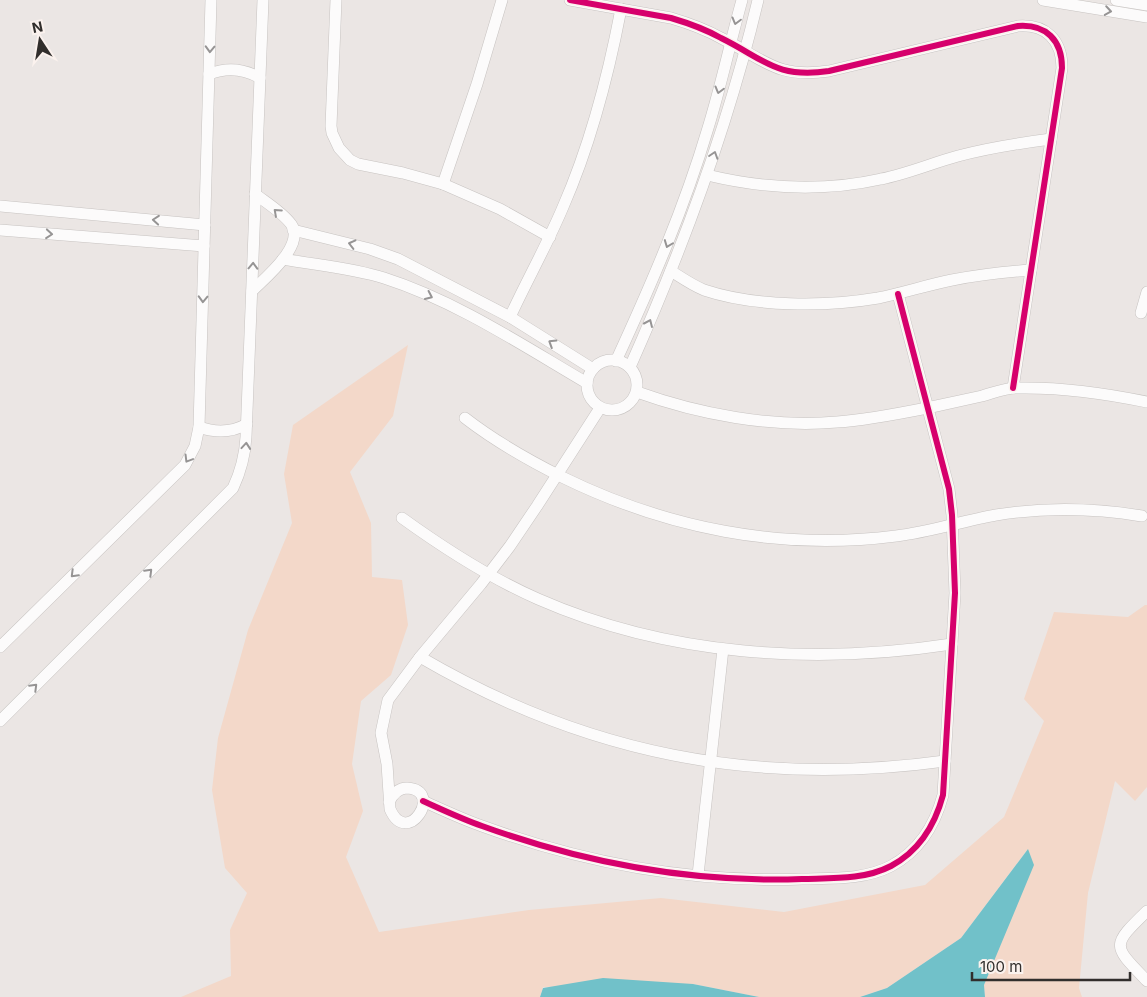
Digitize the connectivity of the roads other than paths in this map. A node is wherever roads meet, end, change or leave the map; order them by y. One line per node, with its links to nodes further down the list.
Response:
1 (211, 0): 15 (street, one-way to 15)
2 (263, 0): 16 (street)
3 (336, 0): 19 (street)
4 (502, 0): 19 (street)
5 (570, 0): 11 (street)
6 (742, 0): 13 (street, one-way to 13)
7 (758, 0): 14 (street)
8 (1043, 0): 12 (street, one-way to 12)
9 (1116, 0): 10 (street)
10 (1147, 5)
11 (621, 9): 13 (street); 25 (street)
12 (1147, 17)
13 (730, 43): 14 (street); 35 (street, one-way to 35)
14 (746, 52): 17 (street); 18 (street, one-way to 14)
15 (209, 74): 16 (street); 22 (street)
16 (260, 78): 20 (street)
17 (1051, 139): 18 (street); 28 (street)
18 (707, 175): 29 (street)
19 (443, 184): 25 (street)
20 (255, 194): 24 (street, one-way to 20); 30 (street, one-way to 20)
21 (0, 206): 22 (street, one-way to 21)
22 (205, 225): 26 (street)
23 (0, 230): 26 (street, one-way to 26)
24 (294, 230): 27 (street); 34 (street, one-way to 24)
25 (550, 237): 34 (street)
26 (204, 246): 46 (street, one-way to 46)
27 (283, 259): 30 (street); 38 (street, one-way to 38)
28 (1031, 270): 32 (street); 39 (street)
29 (671, 271): 32 (street); 36 (street, one-way to 29)
30 (252, 291): 45 (street)
31 (1147, 292): 33 (street)
32 (898, 294): 43 (street)
33 (1141, 314)
34 (510, 317): 37 (street, one-way to 34)
35 (616, 361): 36 (street); 37 (street)
36 (630, 367): 40 (street)
37 (593, 369): 38 (street)
38 (587, 383): 42 (street)
39 (1013, 388): 41 (street); 43 (street)
40 (637, 392): 42 (street); 43 (street)
41 (1147, 402)
42 (600, 408): 47 (street)
43 (928, 408): 50 (street)
44 (465, 418): 47 (street)
45 (247, 424): 46 (street); 56 (street, one-way to 45)
46 (199, 427): 53 (street, one-way to 53)
47 (558, 475): 50 (street); 51 (street)
48 (1142, 516): 50 (street)
49 (402, 518): 51 (street)
50 (953, 526): 52 (street)
51 (488, 574): 54 (street); 55 (street)
52 (952, 644): 54 (street); 58 (street)
53 (0, 647)
54 (723, 649): 57 (street)
55 (420, 657): 57 (street); 59 (street)
56 (0, 721)
57 (712, 762): 58 (street); 65 (street)
58 (945, 762): 65 (street)
59 (387, 764): 60 (street); 61 (street)
60 (403, 788): 61 (street); 62 (street)
61 (389, 802): 64 (street)
62 (423, 802): 63 (street); 64 (street)
63 (448, 813): 64 (street); 65 (street)
64 (416, 819)
65 (698, 876)
66 (1147, 911): 67 (street)
67 (1147, 981)

